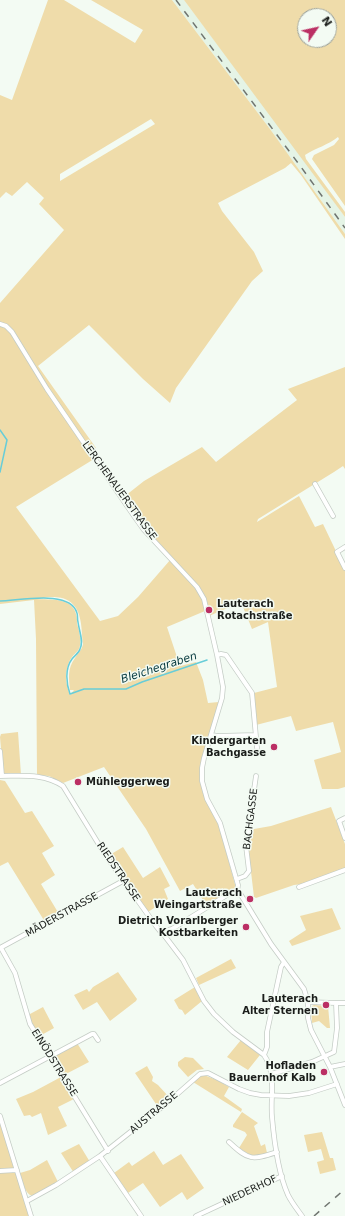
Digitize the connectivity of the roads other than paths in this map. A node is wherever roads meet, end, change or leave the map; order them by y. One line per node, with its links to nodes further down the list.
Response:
1 (0, 324): 6 (street, LERCHENAUERSTRASSE)
2 (315, 484): 3 (street)
3 (333, 516)
4 (345, 547): 5 (street)
5 (345, 568)
6 (217, 655): 7 (street, LERCHENAUERSTRASSE); 8 (street)
7 (211, 735): 8 (street); 16 (street, LERCHENAUERSTRASSE)
8 (255, 735): 9 (street)
9 (256, 748)
10 (0, 750): 11 (street)
11 (1, 776): 17 (street, RIEDSTRASSE)
12 (256, 776): 16 (street, BACHGASSE)
13 (345, 818): 14 (street)
14 (345, 838)
15 (345, 870): 18 (street)
16 (236, 879): 19 (street, LERCHENAUERSTRASSE)
17 (123, 881): 20 (street, RIEDSTRASSE); 21 (street, MÄDERSTRASSE)
18 (299, 887)
19 (237, 894): 20 (street); 22 (street)
20 (164, 931): 27 (street, RIEDSTRASSE)
21 (0, 948): 28 (street, EINÖDSTRASSE)
22 (284, 962): 23 (street); 27 (street)
23 (308, 1002): 24 (street); 29 (street)
24 (336, 1003): 25 (street); 29 (street)
25 (345, 1003)
26 (98, 1040): 28 (street)
27 (264, 1055): 32 (street)
28 (50, 1057): 33 (street); 39 (street, EINÖDSTRASSE)
29 (325, 1057): 31 (street); 32 (street)
30 (345, 1064): 31 (street)
31 (330, 1067): 34 (street)
32 (272, 1074): 35 (street)
33 (0, 1083)
34 (337, 1084): 35 (street, AUSTRASSE); 36 (street)
35 (273, 1096): 39 (street, AUSTRASSE); 40 (street)
36 (345, 1105)
37 (0, 1116): 42 (street)
38 (229, 1142): 40 (street)
39 (108, 1151): 41 (street, AUSTRASSE)
40 (277, 1152): 44 (street)
41 (100, 1156): 45 (street, AUSTRASSE); 47 (street)
42 (17, 1170): 43 (street); 45 (street)
43 (0, 1171)
44 (282, 1176): 48 (street, NIEDERHOF); 49 (street)
45 (27, 1201): 46 (street)
46 (31, 1216)
47 (141, 1216)
48 (196, 1216)
49 (302, 1216)

